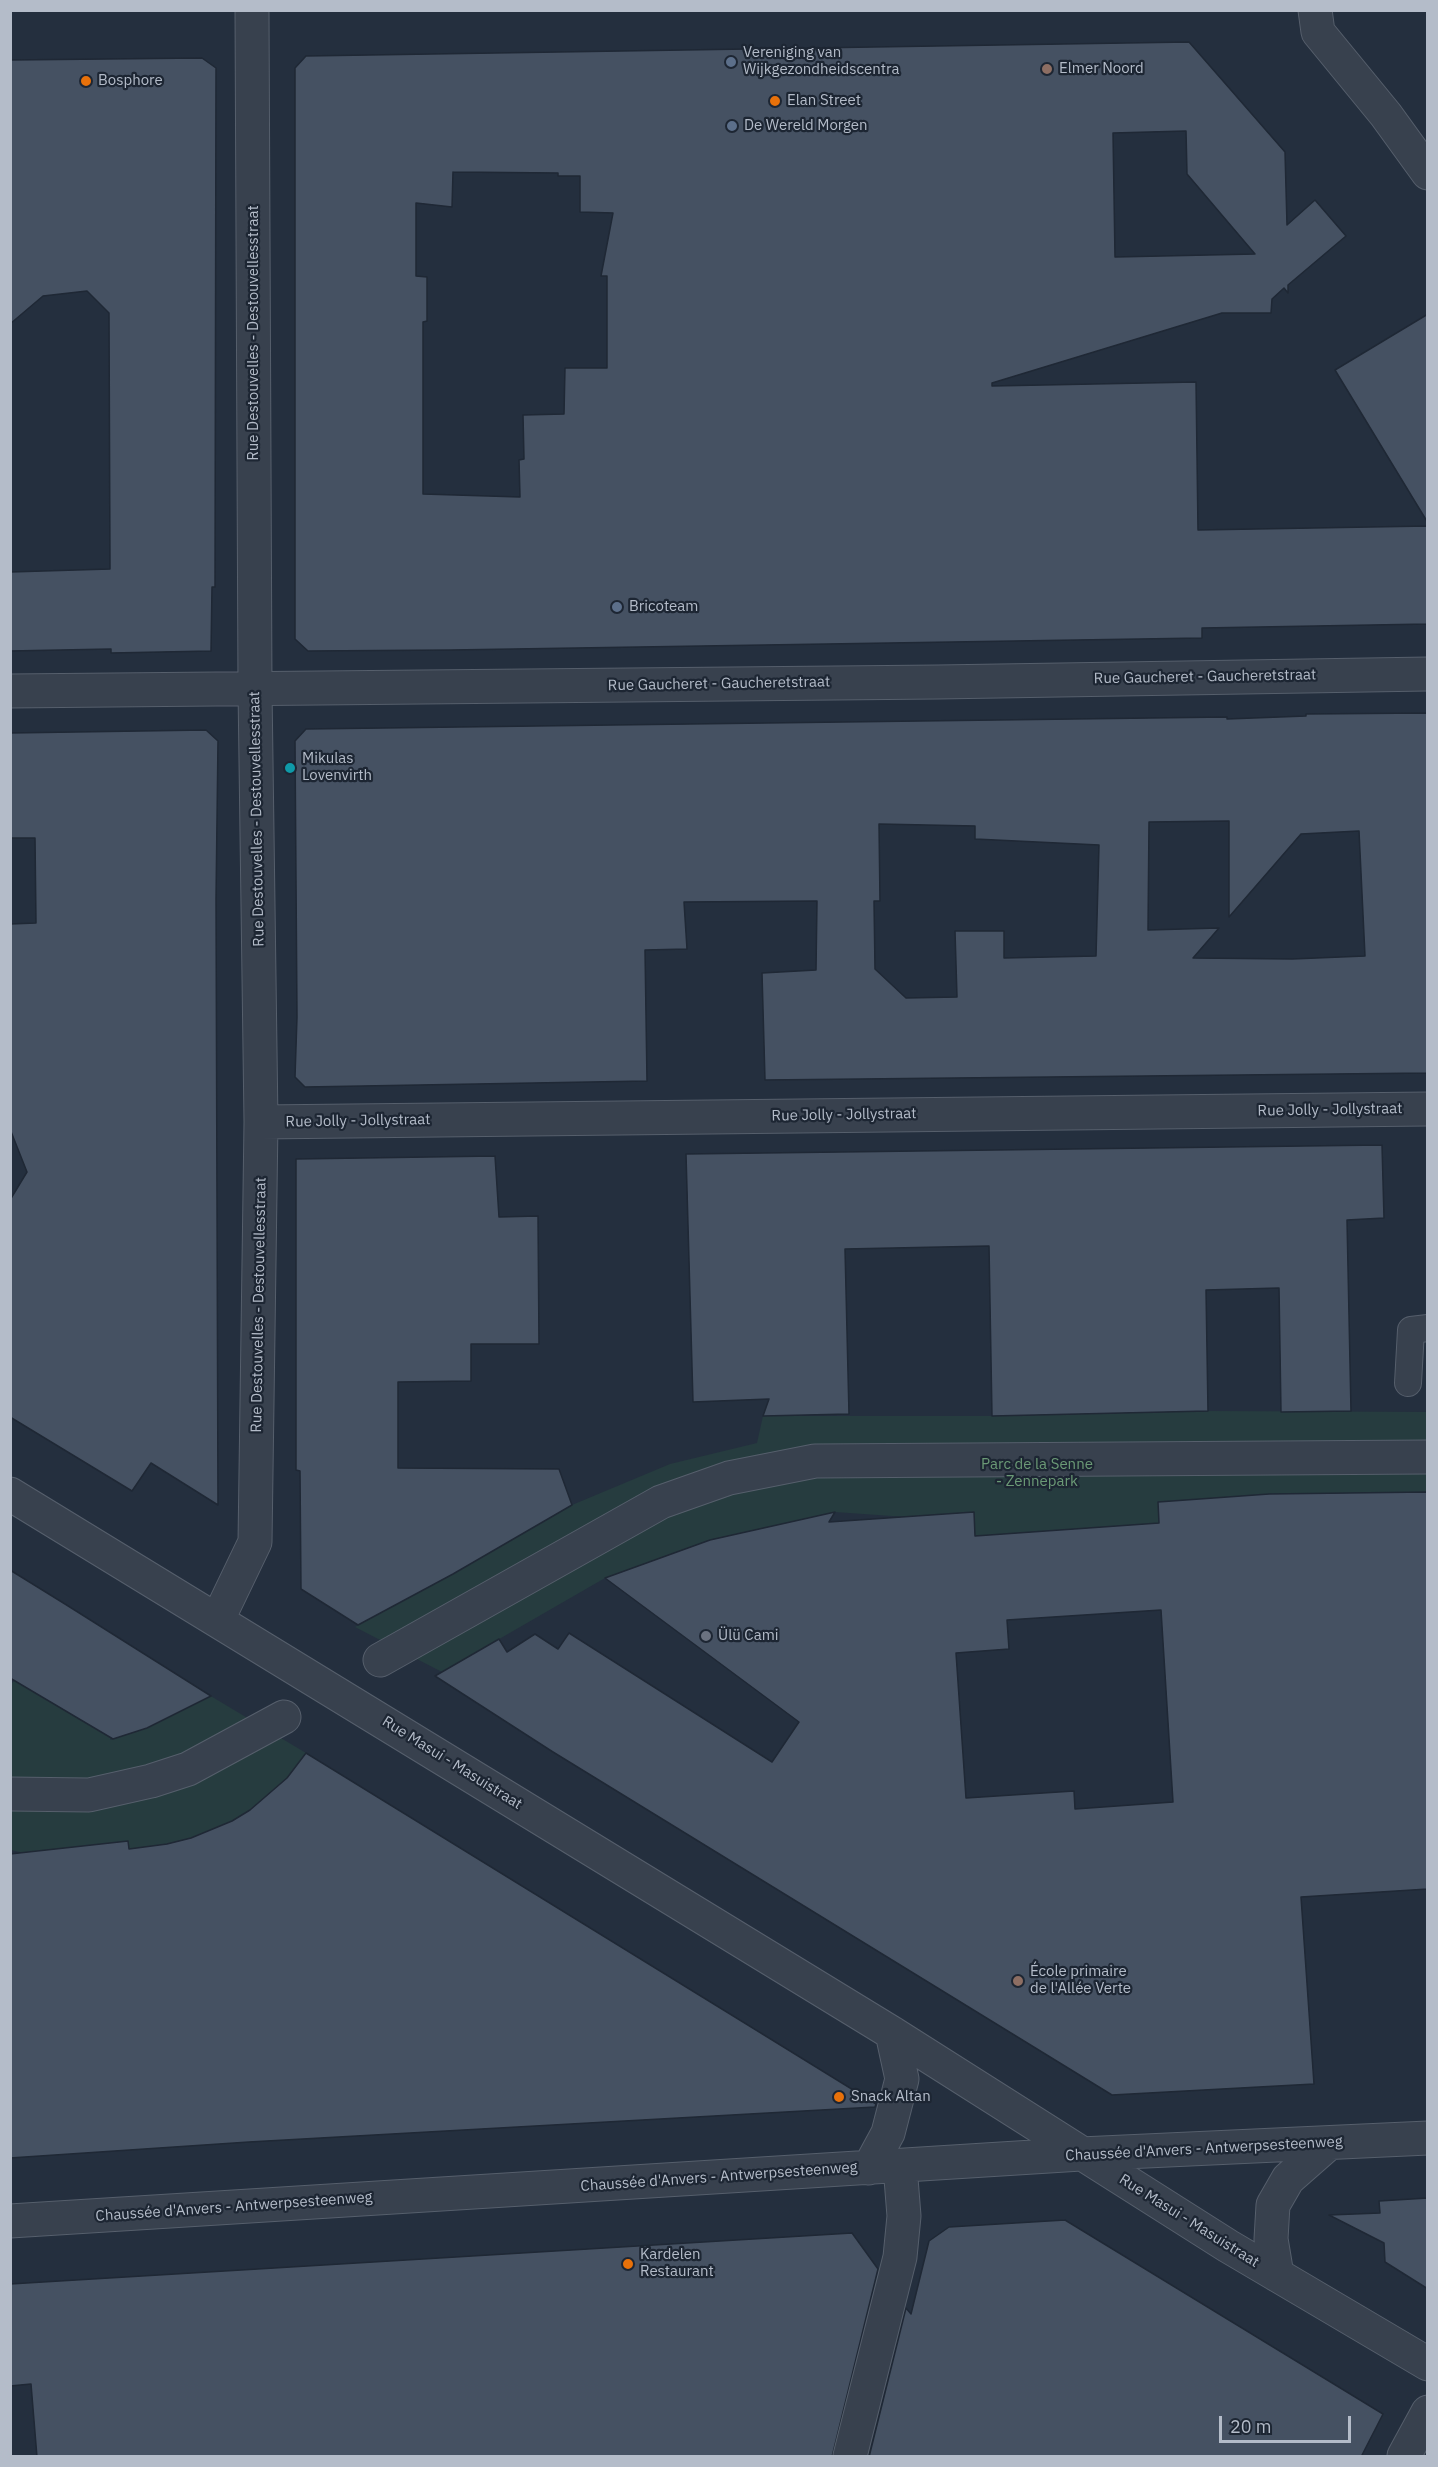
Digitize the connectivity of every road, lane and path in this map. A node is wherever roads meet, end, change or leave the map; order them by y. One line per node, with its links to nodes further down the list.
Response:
1 (252, 10): 5 (street, Rue Destouvelles - Destouvellesstraat)
2 (1315, 10): 3 (street)
3 (1428, 173)
4 (1428, 674): 5 (street, Rue Gaucheret - Gaucheretstraat)
5 (255, 689): 6 (street, Rue Gaucheret - Gaucheretstraat); 8 (street, Rue Destouvelles - Destouvellesstraat)
6 (10, 691)
7 (1428, 1109): 8 (street, Rue Jolly - Jollystraat)
8 (261, 1122): 13 (street, Rue Destouvelles - Destouvellesstraat)
9 (1428, 1328): 10 (lane)
10 (1408, 1383)
11 (1428, 1457): 14 (street)
12 (10, 1494): 13 (street, Rue Masui - Masuistraat)
13 (218, 1619): 17 (street, Rue Masui - Masuistraat)
14 (380, 1659)
15 (284, 1717): 16 (street)
16 (10, 1794)
17 (892, 2033): 20 (street, Rue Masui - Masuistraat); 21 (street)
18 (1428, 2138): 19 (street, Chaussée d'Anvers - Antwerpsesteenweg)
19 (1329, 2143): 20 (street, Chaussée d'Anvers - Antwerpsesteenweg); 23 (street)
20 (1081, 2154): 21 (street, Chaussée d'Anvers - Antwerpsesteenweg); 23 (street, Rue Masui - Masuistraat)
21 (884, 2167): 22 (street, Chaussée d'Anvers - Antwerpsesteenweg); 26 (street)
22 (10, 2221)
23 (1277, 2275): 24 (street, Rue Masui - Masuistraat)
24 (1428, 2364)
25 (1428, 2412): 27 (street)
26 (850, 2457)
27 (1404, 2457)

